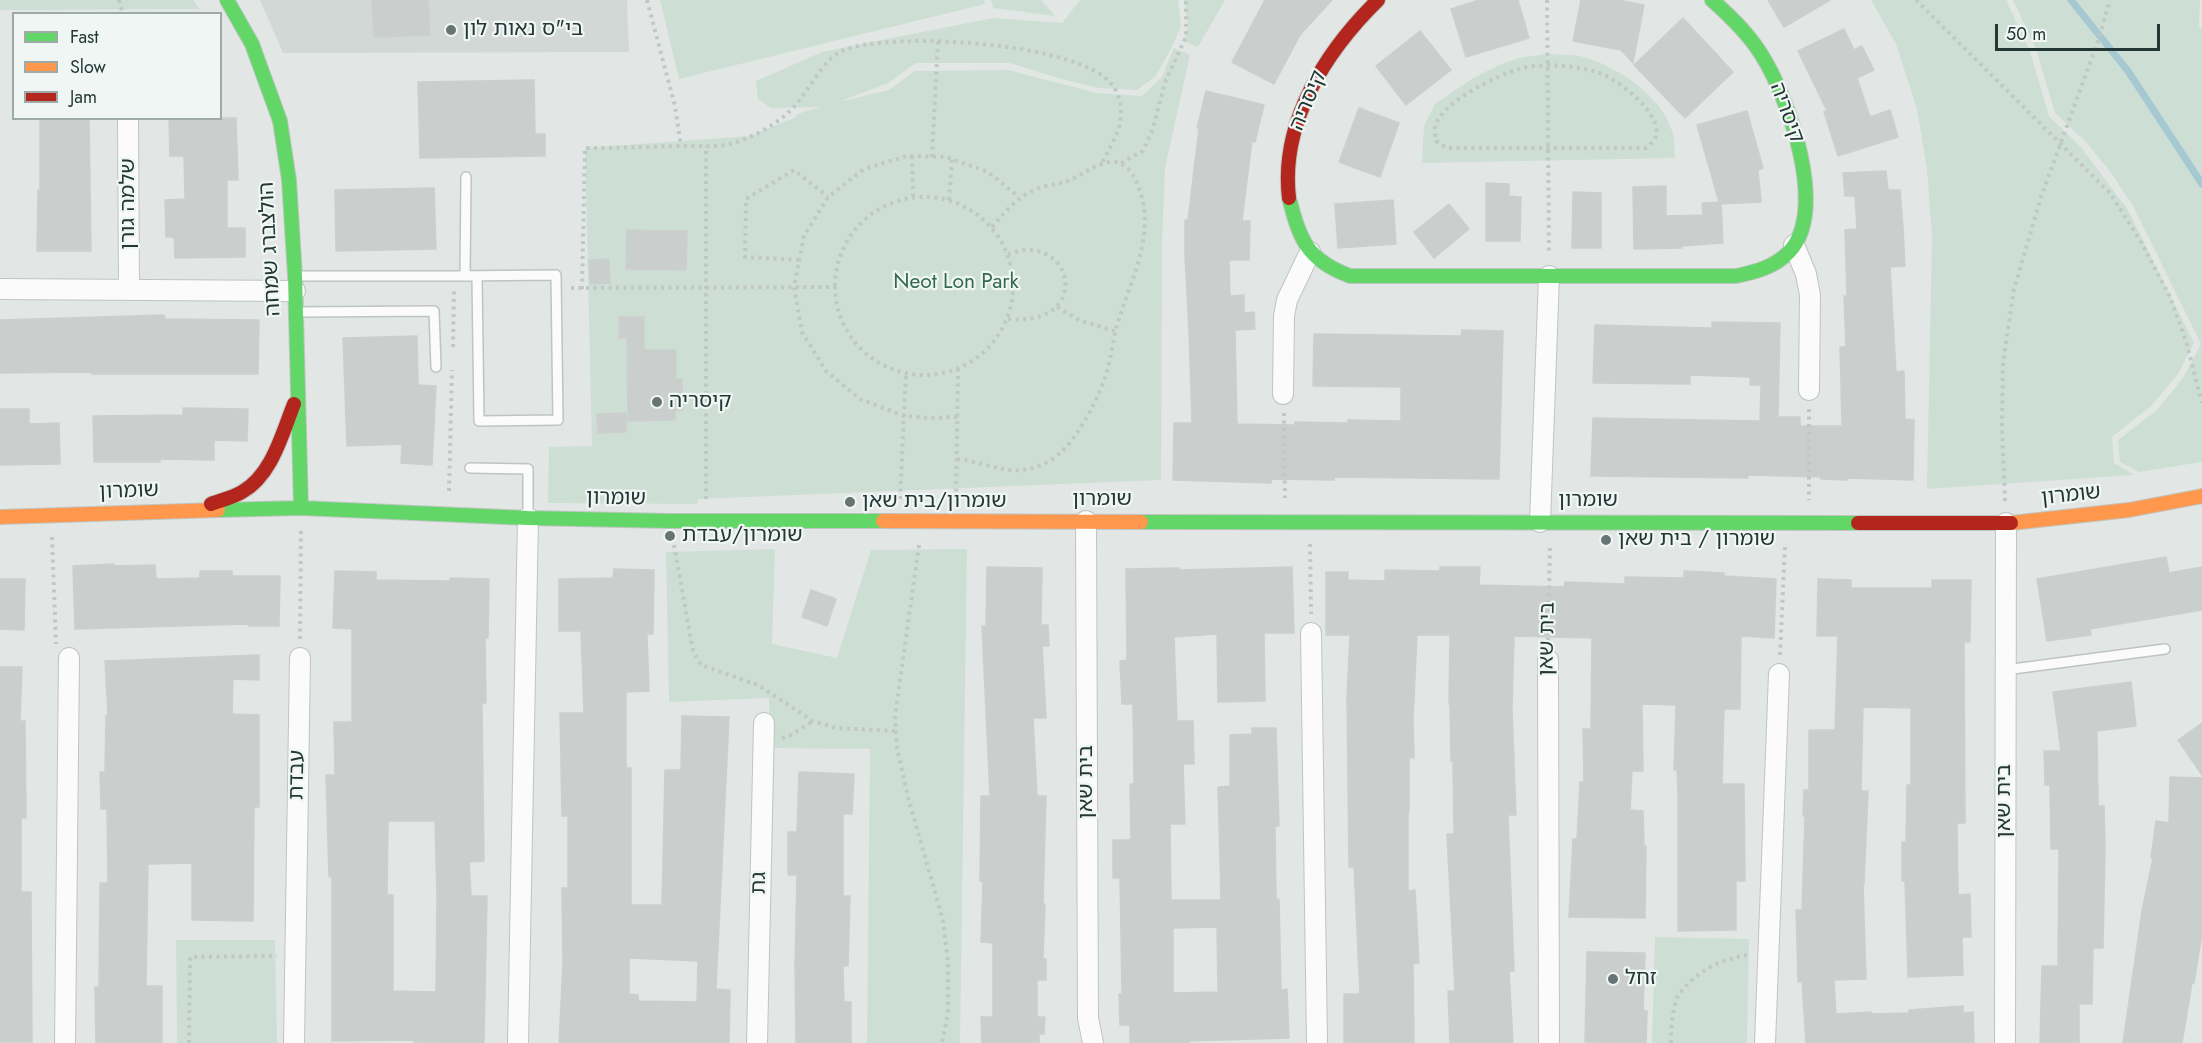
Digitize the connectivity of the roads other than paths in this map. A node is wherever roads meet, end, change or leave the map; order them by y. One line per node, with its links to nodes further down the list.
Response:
1 (227, 0): 11 (street, הולצברג שמחה)
2 (1378, 0): 7 (street, קיסריה)
3 (1712, 0): 6 (street, קיסריה)
4 (128, 120): 13 (street, שלמה גורן)
5 (466, 177): 8 (lane)
6 (1794, 245): 10 (street, קיסריה); 16 (street)
7 (1310, 252): 10 (street, קיסריה); 17 (street)
8 (465, 276): 9 (lane); 11 (lane)
9 (477, 276): 9 (lane)
10 (1549, 276): 26 (street)
11 (295, 284): 13 (street); 14 (street, הולצברג שמחה)
12 (0, 289): 13 (street)
13 (129, 290)
14 (296, 312): 15 (lane); 18 (street, הולצברג שמחה)
15 (435, 367)
16 (1809, 390)
17 (1283, 394)
18 (297, 397): 21 (street, הולצברג שמחה); 22 (street)
19 (470, 468): 24 (lane)
20 (2202, 496): 27 (street, שומרון)
21 (301, 508): 22 (street, שומרון); 24 (street, שומרון)
22 (194, 511): 23 (street, שומרון)
23 (0, 517)
24 (528, 518): 25 (street, שומרון); 38 (street)
25 (1086, 521): 26 (street, שומרון); 40 (street, בית שאן)
26 (1545, 522): 27 (street, שומרון)
27 (2006, 523): 33 (street, בית שאן)
28 (1311, 633): 41 (street)
29 (2164, 649): 33 (lane)
30 (69, 658): 36 (street)
31 (300, 658): 37 (street, עבדת)
32 (1548, 660): 42 (street, בית שאן)
33 (2005, 670): 44 (street, בית שאן)
34 (1779, 674): 43 (street)
35 (764, 723): 39 (street, גת)
36 (65, 1043)
37 (294, 1043)
38 (518, 1043)
39 (757, 1043)
40 (1092, 1043)
41 (1317, 1043)
42 (1549, 1043)
43 (1765, 1043)
44 (2005, 1043)

